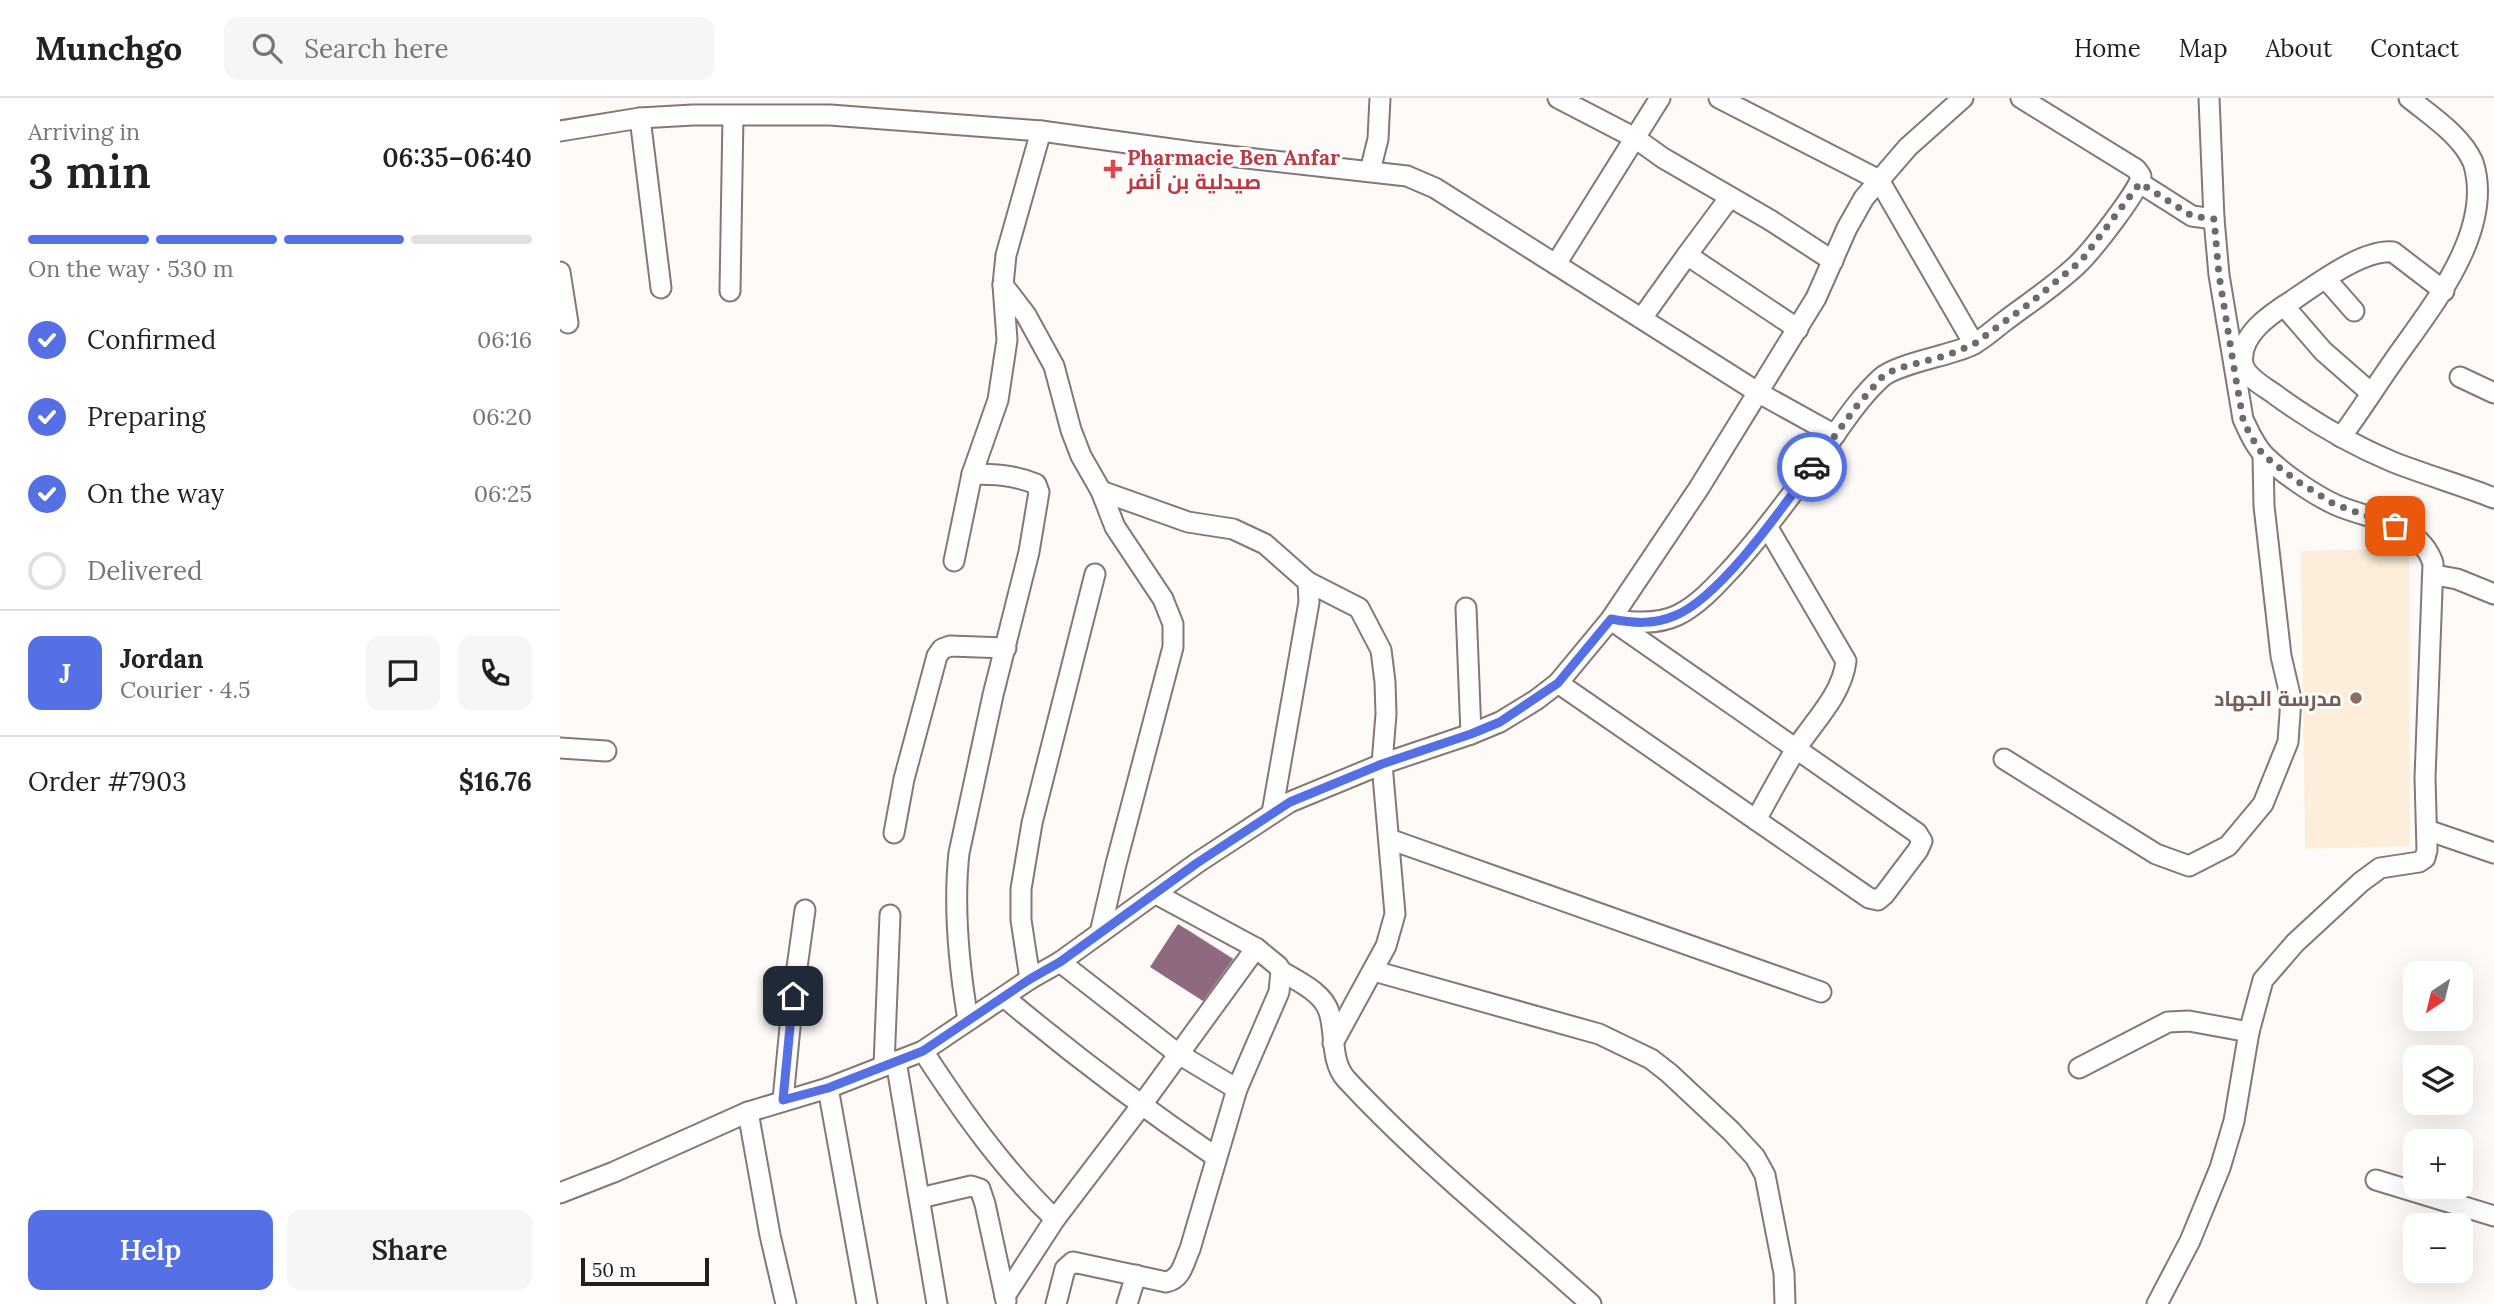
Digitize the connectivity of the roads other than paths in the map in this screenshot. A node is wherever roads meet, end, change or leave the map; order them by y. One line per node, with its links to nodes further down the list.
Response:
1 (1380, 98): 15 (street)
2 (1558, 98): 14 (street)
3 (1660, 98): 14 (street)
4 (1719, 98): 17 (street)
5 (1963, 98): 17 (street)
6 (2021, 98): 18 (street)
7 (2209, 98): 20 (street)
8 (2409, 98): 16 (street)
9 (793, 106): 10 (street); 13 (street)
10 (733, 116): 11 (street); 28 (street)
11 (640, 118): 12 (street); 27 (street)
12 (560, 131)
13 (1041, 131): 15 (street); 26 (street)
14 (1635, 138): 19 (street); 23 (street)
15 (1370, 171): 23 (street)
16 (2486, 176): 29 (street)
17 (1879, 180): 22 (street); 35 (street)
18 (2140, 183): 20 (street); 35 (street)
19 (1730, 197): 21 (street); 22 (street)
20 (2214, 219): 42 (street)
21 (1687, 255): 32 (street); 34 (street)
22 (1833, 261): 34 (street)
23 (1556, 264): 32 (street)
24 (560, 272): 33 (street)
25 (2326, 279): 29 (street); 30 (street); 31 (street)
26 (1003, 285): 43 (street); 44 (street)
27 (661, 288)
28 (730, 291)
29 (2444, 291): 38 (street)
30 (2284, 306): 38 (street); 41 (street)
31 (2354, 311)
32 (1642, 318): 37 (street)
33 (568, 323)
34 (1798, 329): 37 (street)
35 (1974, 344): 40 (street)
36 (2460, 377): 39 (street)
37 (1759, 393): 40 (street); 53 (street)
38 (2371, 393): 41 (street)
39 (2494, 393)
40 (1835, 435): 46 (street)
41 (2341, 438): 45 (street)
42 (2263, 455): 49 (street); 60 (street)
43 (972, 474): 47 (street); 54 (street)
44 (1101, 491): 50 (street); 71 (street)
45 (2494, 498)
46 (1768, 528): 53 (street); 58 (street)
47 (954, 561)
48 (1095, 574): 76 (street)
49 (2435, 575): 51 (street); 64 (street)
50 (1308, 582): 61 (street); 62 (street)
51 (2494, 594)
52 (1466, 608): 56 (street)
53 (1611, 619): 55 (street); 58 (street)
54 (1006, 648): 65 (street); 79 (street)
55 (1558, 683): 56 (street); 63 (street)
56 (1471, 734): 61 (street)
57 (560, 748): 59 (street)
58 (1797, 749): 63 (street); 63 (street)
59 (606, 751)
60 (2004, 759)
61 (1382, 764): 62 (street); 66 (street)
62 (1272, 813): 68 (street)
63 (1756, 820)
64 (2427, 830): 67 (street); 80 (street)
65 (894, 833)
66 (1389, 839): 75 (street); 77 (street)
67 (2494, 852)
68 (1156, 894): 71 (street); 72 (street)
69 (805, 910): 88 (street)
70 (890, 915): 84 (street)
71 (1100, 933): 73 (street)
72 (1256, 948): 74 (street); 83 (street)
73 (1060, 962): 76 (street); 83 (street)
74 (1281, 971): 81 (street); 87 (street)
75 (1374, 971): 81 (street); 105 (street)
76 (1030, 979): 78 (street)
77 (1821, 992)
78 (1004, 997): 79 (street); 89 (street)
79 (968, 1020): 82 (street)
80 (2249, 1032): 85 (street); 106 (street)
81 (1333, 1043): 104 (street)
82 (923, 1051): 84 (street); 96 (street)
83 (1177, 1053): 87 (street); 89 (street)
84 (890, 1064): 86 (street); 94 (street)
85 (2079, 1068)
86 (828, 1088): 88 (street); 100 (street)
87 (1237, 1089): 91 (street)
88 (783, 1100): 90 (street)
89 (1140, 1106): 91 (street); 96 (street)
90 (748, 1112): 93 (street); 99 (street)
91 (1216, 1157): 97 (street)
92 (2376, 1180): 95 (street)
93 (560, 1193)
94 (920, 1198): 98 (street); 101 (street)
95 (2494, 1216)
96 (1055, 1219): 98 (street)
97 (1136, 1275): 102 (street); 103 (street)
98 (1006, 1300)
99 (786, 1304)
100 (867, 1304)
101 (937, 1304)
102 (1056, 1304)
103 (1127, 1304)
104 (1591, 1304)
105 (1785, 1304)
106 (2157, 1304)

